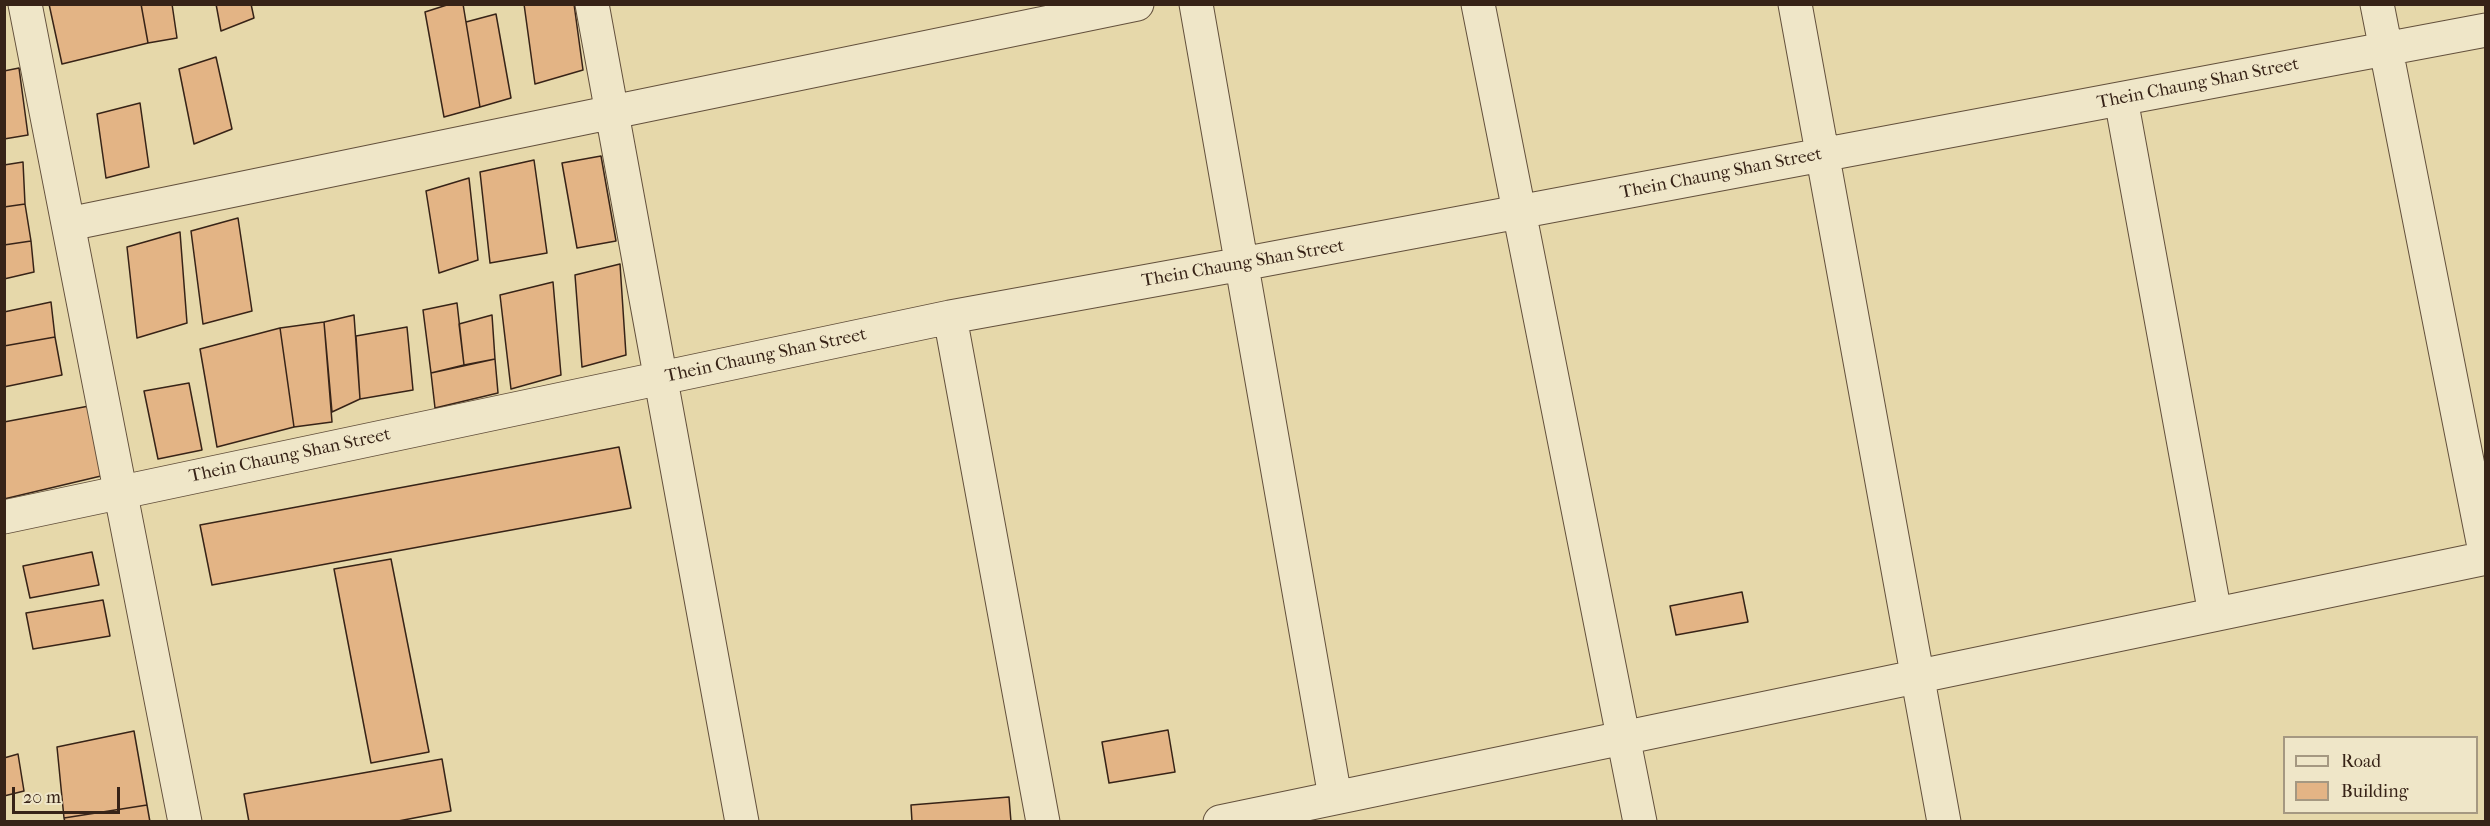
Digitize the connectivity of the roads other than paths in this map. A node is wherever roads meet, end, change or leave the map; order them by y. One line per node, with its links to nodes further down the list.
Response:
1 (25, 4): 14 (street)
2 (592, 4): 11 (street)
3 (1137, 4): 11 (street)
4 (1196, 4): 15 (street)
5 (1478, 4): 13 (street)
6 (1795, 4): 12 (street)
7 (2377, 4): 9 (street)
8 (2486, 30): 9 (street, Thein Chaung Shan Street)
9 (2386, 49): 10 (street, Thein Chaung Shan Street); 20 (street)
10 (2121, 99): 12 (street, Thein Chaung Shan Street); 21 (street)
11 (612, 112): 14 (street); 17 (street)
12 (1823, 155): 13 (street, Thein Chaung Shan Street); 22 (street)
13 (1519, 212): 15 (street, Thein Chaung Shan Street); 23 (street)
14 (69, 224): 18 (street)
15 (1242, 264): 16 (street, Thein Chaung Shan Street); 24 (street)
16 (951, 317): 17 (street, Thein Chaung Shan Street); 27 (street)
17 (661, 379): 18 (street, Thein Chaung Shan Street); 26 (street)
18 (121, 491): 19 (street, Thein Chaung Shan Street); 25 (street)
19 (4, 517)
20 (2486, 557): 21 (street)
21 (2215, 614): 22 (street)
22 (1918, 677): 23 (street); 30 (street)
23 (1624, 738): 24 (street); 29 (street)
24 (1335, 797): 28 (street)
25 (186, 822)
26 (742, 822)
27 (1042, 822)
28 (1220, 822)
29 (1640, 822)
30 (1944, 822)

